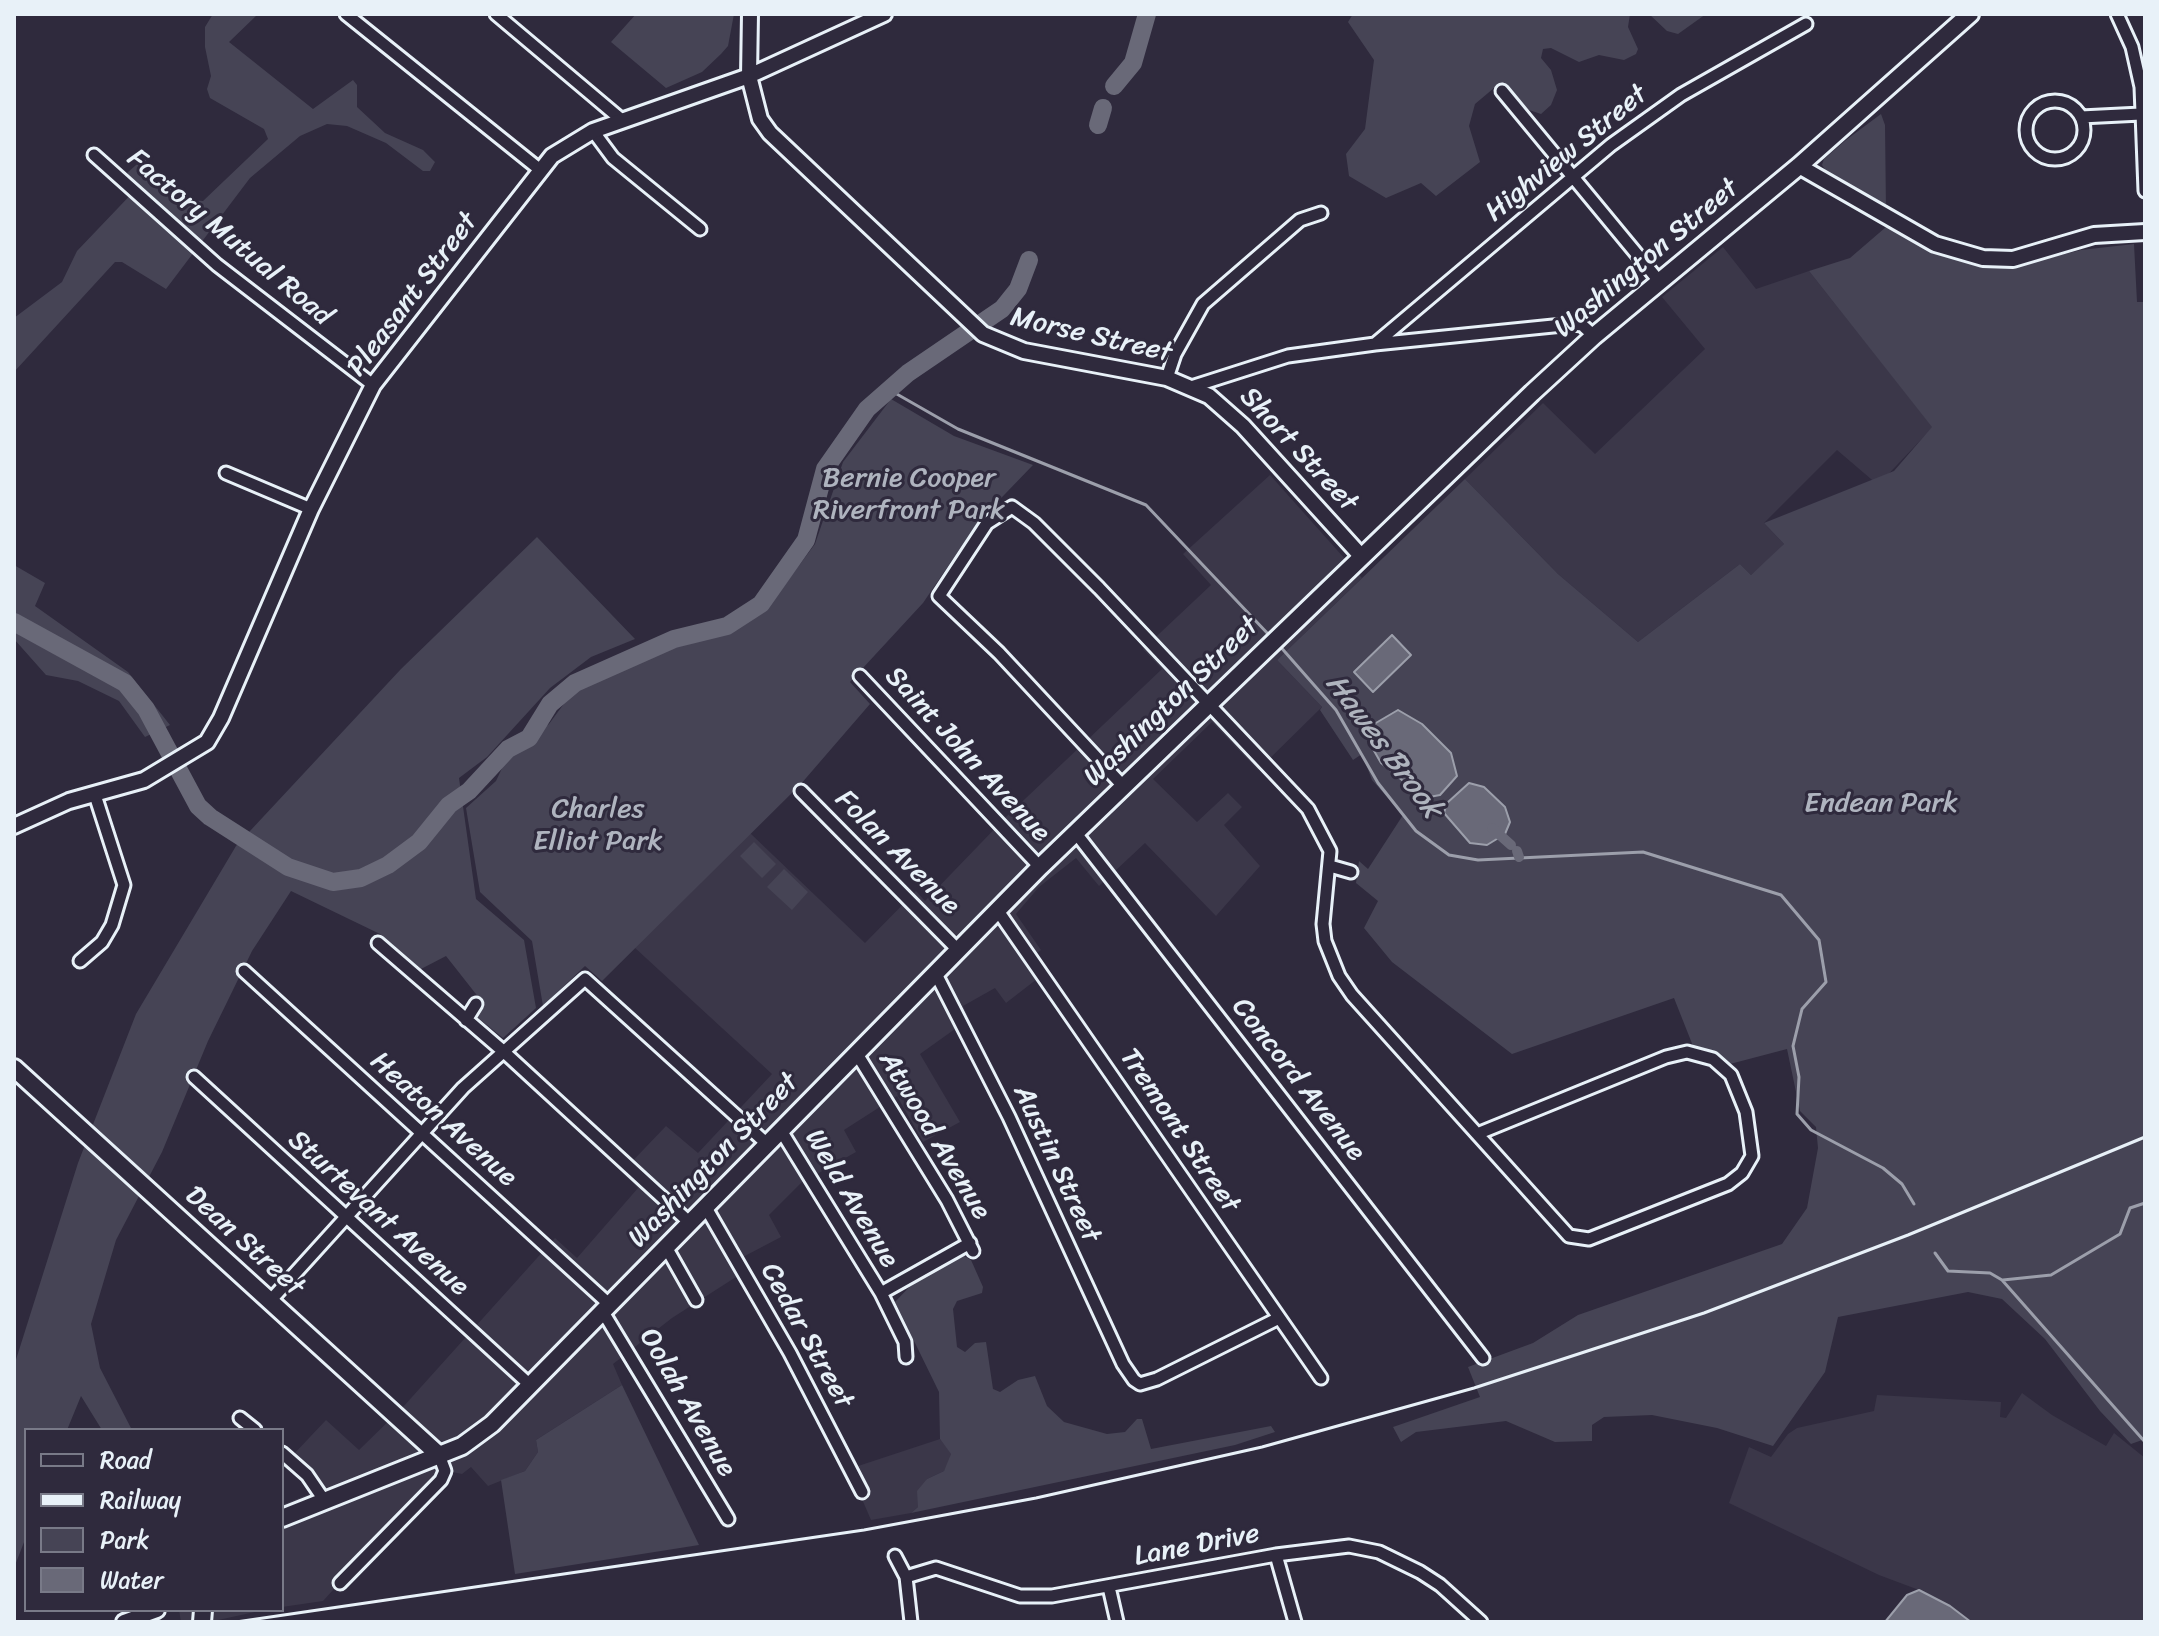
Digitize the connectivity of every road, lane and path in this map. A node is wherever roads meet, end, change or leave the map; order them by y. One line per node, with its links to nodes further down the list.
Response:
1 (346, 14): 18 (street)
2 (496, 14): 14 (street)
3 (750, 14): 10 (street, Morse Street)
4 (884, 14): 10 (street, Pleasant Street)
5 (2117, 14): 9 (street)
6 (1965, 16): 17 (main road, Washington Street)
7 (1806, 24): 19 (street, Highview Street)
8 (2145, 43): 9 (street)
9 (2131, 46): 12 (street)
10 (749, 76): 14 (street, Pleasant Street); 27 (street, Morse Street)
11 (1502, 91): 19 (street)
12 (2141, 114): 13 (street); 20 (street)
13 (2081, 117): 13 (street)
14 (623, 121): 15 (street, Pleasant Street)
15 (593, 131): 18 (street, Pleasant Street); 22 (street)
16 (94, 155): 28 (street, Factory Mutual Road)
17 (1799, 166): 23 (street); 24 (main road, Washington Street)
18 (539, 169): 28 (street, Pleasant Street)
19 (1574, 177): 24 (street); 26 (street, Highview Street)
20 (2145, 191)
21 (1321, 213): 27 (street)
22 (700, 229)
23 (2145, 232)
24 (1659, 281): 25 (main road, Washington Street)
25 (1594, 336): 26 (street, Morse Street); 32 (main road, Washington Street)
26 (1375, 344): 29 (street, Morse Street)
27 (1167, 378): 29 (street, Morse Street)
28 (373, 385): 31 (street, Pleasant Street)
29 (1191, 387): 32 (street, Short Street)
30 (226, 473): 31 (street)
31 (311, 509): 37 (street, Pleasant Street)
32 (1362, 557): 34 (main road, Washington Street)
33 (860, 676): 41 (street, Saint John Avenue)
34 (1210, 702): 35 (main road, Washington Street); 35 (street); 40 (street)
35 (1123, 786): 39 (main road, Washington Street)
36 (801, 791): 45 (street, Folan Avenue)
37 (95, 795): 38 (street, Pleasant Street); 46 (street)
38 (14, 826)
39 (1075, 832): 41 (main road, Washington Street); 69 (street, Concord Avenue)
40 (1330, 866): 42 (street); 57 (street)
41 (1040, 867): 43 (main road, Washington Street)
42 (1351, 872)
43 (998, 911): 45 (main road, Washington Street); 67 (street, Tremont Street)
44 (378, 943): 50 (street)
45 (958, 950): 48 (main road, Washington Street)
46 (80, 961)
47 (244, 971): 56 (street, Heaton Avenue)
48 (936, 974): 52 (main road, Washington Street); 67 (street, Austin Street)
49 (476, 1004): 50 (street)
50 (466, 1020): 51 (street)
51 (503, 1051): 56 (street); 58 (street); 61 (street)
52 (857, 1054): 55 (main road, Washington Street); 63 (street, Atwood Avenue)
53 (14, 1068): 65 (main road, Dean Street)
54 (194, 1077): 60 (street, Sturtevant Avenue)
55 (780, 1129): 58 (main road, Washington Street); 63 (street, Weld Avenue)
56 (421, 1133): 60 (street); 66 (street, Heaton Avenue)
57 (1477, 1134): 57 (street)
58 (766, 1143): 59 (main road, Washington Street)
59 (705, 1206): 61 (main road, Washington Street); 76 (street, Cedar Street)
60 (344, 1218): 65 (street); 71 (street, Sturtevant Avenue)
61 (689, 1222): 62 (main road, Washington Street)
62 (666, 1247): 64 (street); 66 (main road, Washington Street)
63 (881, 1293): 68 (street, Weld Avenue)
64 (696, 1300)
65 (270, 1301): 75 (main road, Dean Street)
66 (607, 1309): 71 (main road, Washington Street); 79 (street, Oolah Avenue)
67 (1279, 1318): 70 (street, Tremont Street)
68 (906, 1357)
69 (1483, 1358)
70 (1321, 1378)
71 (530, 1385): 75 (main road, Washington Street)
72 (240, 1418): 73 (street)
73 (252, 1428)
74 (284, 1455): 77 (street)
75 (439, 1455): 77 (main road, Washington Street); 83 (street)
76 (862, 1492)
77 (324, 1500): 78 (main road, Washington Street)
78 (284, 1517)
79 (728, 1519)
80 (1276, 1555): 84 (street, Lane Drive); 89 (street); 90 (street, Lane Drive)
81 (895, 1556): 82 (street)
82 (906, 1577): 84 (street, Lane Drive); 87 (street)
83 (340, 1583)
84 (1109, 1587): 88 (street)
85 (152, 1612): 86 (street)
86 (124, 1622)
87 (911, 1622)
88 (1117, 1622)
89 (1295, 1622)
90 (1481, 1622)

